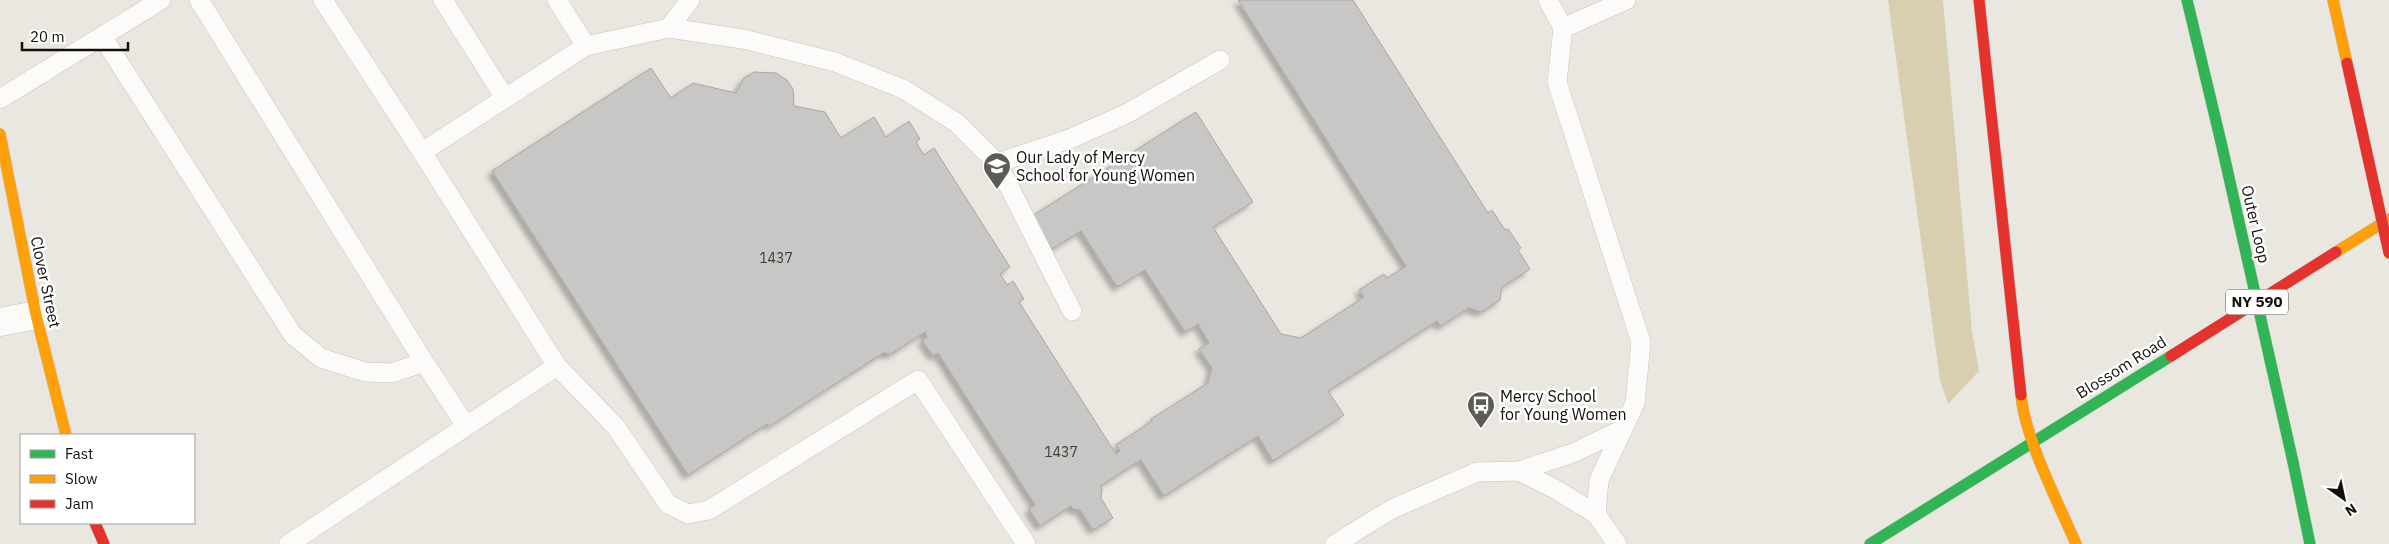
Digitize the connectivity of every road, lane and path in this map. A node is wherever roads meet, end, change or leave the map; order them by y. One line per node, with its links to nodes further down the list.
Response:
1 (161, 0): 14 (lane)
2 (198, 0): 27 (lane)
3 (324, 0): 20 (lane)
4 (443, 0): 17 (lane)
5 (557, 0): 15 (lane)
6 (690, 0): 12 (lane)
7 (1548, 0): 13 (lane)
8 (1626, 0): 13 (lane)
9 (1978, 0): 32 (main road)
10 (2187, 0): 43 (main road, Outer Loop / NY 590, bridge)
11 (2332, 0): 23 (main road, bridge)
12 (669, 28): 15 (lane); 21 (lane)
13 (1564, 28): 30 (lane)
14 (102, 36): 18 (lane); 27 (lane)
15 (586, 46): 17 (lane)
16 (1220, 60): 21 (lane)
17 (505, 98): 20 (lane)
18 (0, 99)
19 (0, 134): 25 (main road, Clover Street)
20 (422, 152): 28 (lane)
21 (997, 164): 24 (lane)
22 (2389, 219): 32 (main road, Blossom Road)
23 (2389, 253)
24 (1072, 311)
25 (36, 316): 26 (street); 31 (main road, Clover Street)
26 (0, 322)
27 (424, 362): 29 (lane)
28 (557, 366): 29 (lane); 38 (lane)
29 (466, 426): 37 (lane)
30 (1621, 430): 33 (lane); 34 (lane)
31 (66, 434)
32 (2033, 442): 41 (main road, Blossom Road); 42 (main road)
33 (1519, 471): 34 (lane); 39 (lane)
34 (1596, 514): 40 (lane)
35 (95, 524): 36 (main road)
36 (104, 544)
37 (289, 544)
38 (1026, 544)
39 (1335, 544)
40 (1617, 544)
41 (1870, 544)
42 (2076, 544)
43 (2310, 544)

